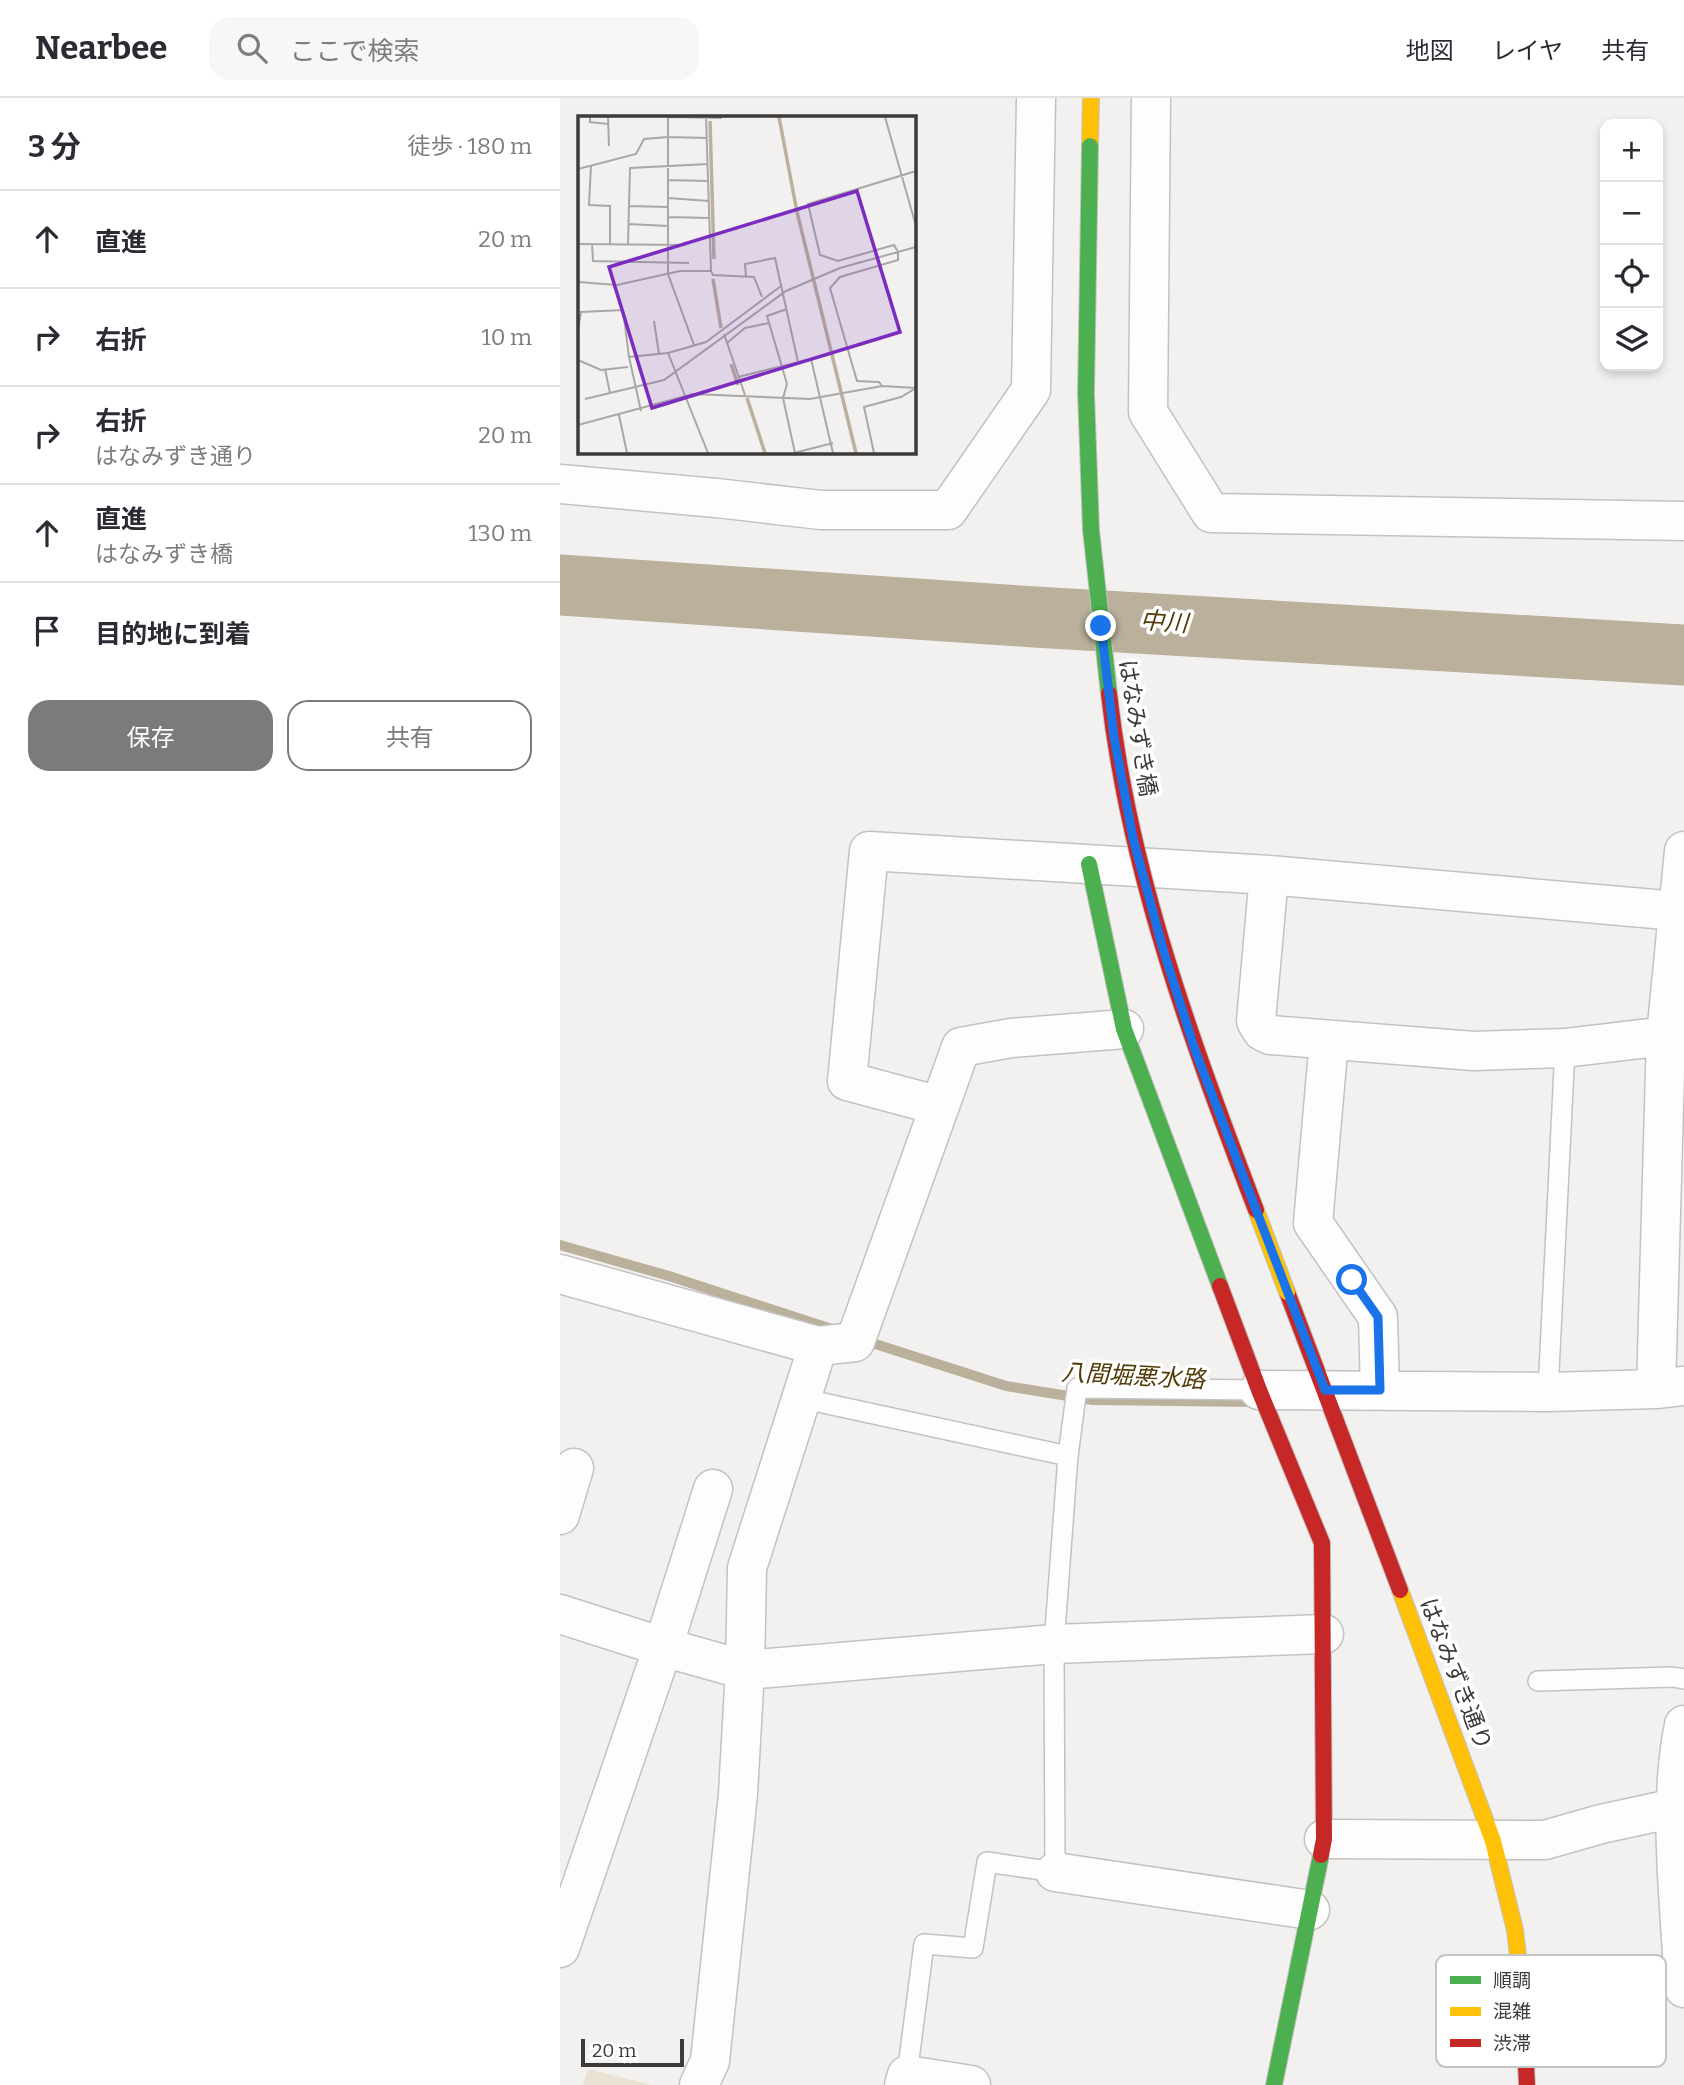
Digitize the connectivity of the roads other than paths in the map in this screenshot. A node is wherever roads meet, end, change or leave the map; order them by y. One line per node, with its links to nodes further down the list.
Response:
1 (1036, 98): 4 (street)
2 (1091, 98): 16 (street, はなみずき橋, bridge)
3 (1151, 98): 5 (street)
4 (560, 484)
5 (1684, 521)
6 (1684, 851): 9 (street)
7 (1089, 864): 8 (street); 10 (street); 14 (street)
8 (1269, 875): 9 (street); 12 (street)
9 (1678, 911): 11 (street)
10 (1124, 1029): 14 (street); 23 (street)
11 (1675, 1036): 13 (street); 19 (street)
12 (1329, 1040): 13 (street); 20 (street)
13 (1565, 1048): 21 (lane)
14 (940, 1106): 17 (street)
15 (560, 1274): 17 (street)
16 (1287, 1292): 18 (street, はなみずき通り)
17 (818, 1346): 22 (street)
18 (1323, 1385): 20 (street); 23 (street); 38 (street, はなみずき通り)
19 (1670, 1387): 21 (street)
20 (1380, 1390): 21 (street)
21 (1548, 1392)
22 (800, 1398): 24 (lane); 32 (street)
23 (1265, 1403): 24 (lane); 29 (street)
24 (1068, 1456): 30 (lane)
25 (574, 1468): 27 (street)
26 (713, 1489): 31 (street)
27 (560, 1515)
28 (560, 1614): 31 (street)
29 (1324, 1634): 30 (street); 37 (street)
30 (1054, 1644): 32 (street); 39 (lane)
31 (663, 1647): 32 (street); 41 (street)
32 (745, 1670): 46 (street)
33 (1684, 1679): 34 (lane)
34 (1538, 1681)
35 (1684, 1726): 36 (street)
36 (1680, 1807): 38 (street); 43 (street)
37 (1324, 1839): 38 (street); 40 (street)
38 (1493, 1841): 42 (street, はなみずき通り)
39 (1055, 1872): 40 (street); 45 (lane)
40 (1310, 1910): 48 (street)
41 (560, 1948)
42 (1518, 1955)
43 (1684, 1988)
44 (1527, 2067): 49 (street, はなみずき通り)
45 (905, 2080): 47 (street)
46 (699, 2085)
47 (971, 2085)
48 (1274, 2085)
49 (1527, 2085)

